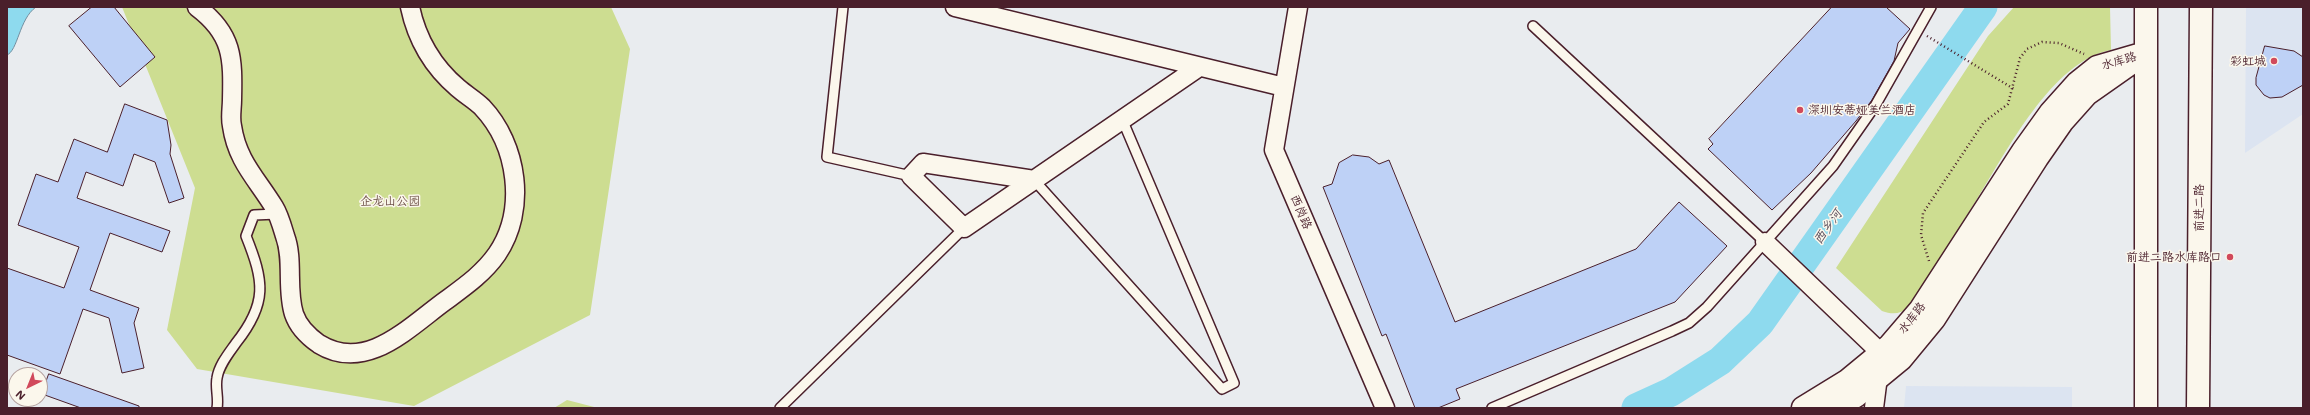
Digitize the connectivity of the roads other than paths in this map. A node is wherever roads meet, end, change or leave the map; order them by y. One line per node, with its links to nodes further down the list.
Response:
1 (197, 7): 16 (street)
2 (410, 7): 16 (street)
3 (843, 7): 14 (lane)
4 (955, 7): 11 (street)
5 (1298, 7): 12 (street, 西岗路)
6 (1931, 7): 18 (lane)
7 (2146, 7): 10 (main road)
8 (2201, 7): 29 (main road, 前进二路)
9 (1533, 26): 18 (lane)
10 (2145, 54): 19 (main road, 水库路); 20 (main road, 水库路); 28 (main road)
11 (1199, 67): 12 (street); 13 (street)
12 (1284, 88): 23 (street, 西岗路)
13 (1122, 119): 15 (street); 15 (lane)
14 (911, 176): 15 (street); 17 (street)
15 (1034, 180): 17 (street)
16 (277, 214): 21 (lane)
17 (964, 228): 22 (lane)
18 (1765, 242): 19 (street); 24 (lane)
19 (1880, 353): 20 (street); 25 (main road, 水库路)
20 (1878, 378): 26 (main road, 水库路); 27 (street)
21 (217, 408)
22 (780, 408)
23 (1385, 408)
24 (1492, 408)
25 (1802, 408)
26 (1837, 408)
27 (1874, 408)
28 (2146, 408)
29 (2198, 408)

